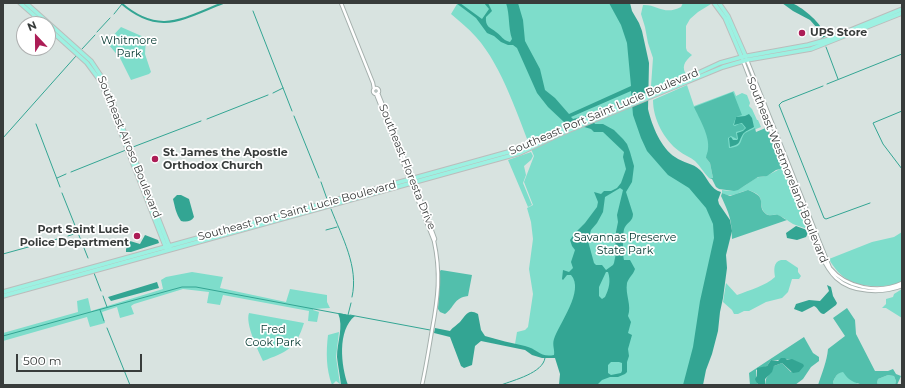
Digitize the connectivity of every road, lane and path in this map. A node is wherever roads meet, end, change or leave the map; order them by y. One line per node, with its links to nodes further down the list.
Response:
1 (20, 3): 8 (main road)
2 (26, 3): 10 (main road, Southeast Airoso Boulevard)
3 (341, 3): 15 (street)
4 (714, 3): 12 (main road)
5 (719, 3): 12 (main road)
6 (902, 9): 11 (main road)
7 (902, 13): 11 (main road, Southeast Port Saint Lucie Boulevard)
8 (35, 16)
9 (56, 33): 10 (main road, Southeast Airoso Boulevard)
10 (59, 35): 25 (main road, Southeast Airoso Boulevard)
11 (809, 47): 12 (main road, Southeast Port Saint Lucie Boulevard); 12 (main road, Southeast Port Saint Lucie Boulevard)
12 (744, 59): 13 (main road, Southeast Port Saint Lucie Boulevard); 14 (main road, Southeast Port Saint Lucie Boulevard); 28 (street, Southeast Westmoreland Boulevard)
13 (701, 72): 14 (main road); 17 (main road, Southeast Port Saint Lucie Boulevard)
14 (696, 79): 17 (main road, Southeast Port Saint Lucie Boulevard)
15 (375, 88): 16 (street); 16 (street)
16 (377, 93): 22 (street, Southeast Floresta Drive)
17 (656, 94): 18 (main road, Southeast Port Saint Lucie Boulevard)
18 (625, 106): 19 (main road, Southeast Port Saint Lucie Boulevard); 19 (main road, Southeast Port Saint Lucie Boulevard)
19 (568, 128): 20 (main road, Southeast Port Saint Lucie Boulevard); 21 (main road, Southeast Port Saint Lucie Boulevard)
20 (511, 152): 21 (main road); 22 (main road, Southeast Port Saint Lucie Boulevard)
21 (504, 157): 22 (main road, Southeast Port Saint Lucie Boulevard)
22 (412, 181): 23 (main road, Southeast Port Saint Lucie Boulevard); 24 (main road, Southeast Port Saint Lucie Boulevard); 31 (street, Southeast Floresta Drive)
23 (291, 212): 24 (main road); 25 (main road, Southeast Port Saint Lucie Boulevard)
24 (286, 218): 25 (main road, Southeast Port Saint Lucie Boulevard)
25 (168, 248): 26 (main road); 26 (main road)
26 (105, 266): 27 (main road); 27 (main road)
27 (57, 279): 29 (main road); 30 (main road)
28 (902, 285)
29 (3, 292)
30 (3, 296)
31 (422, 385)

